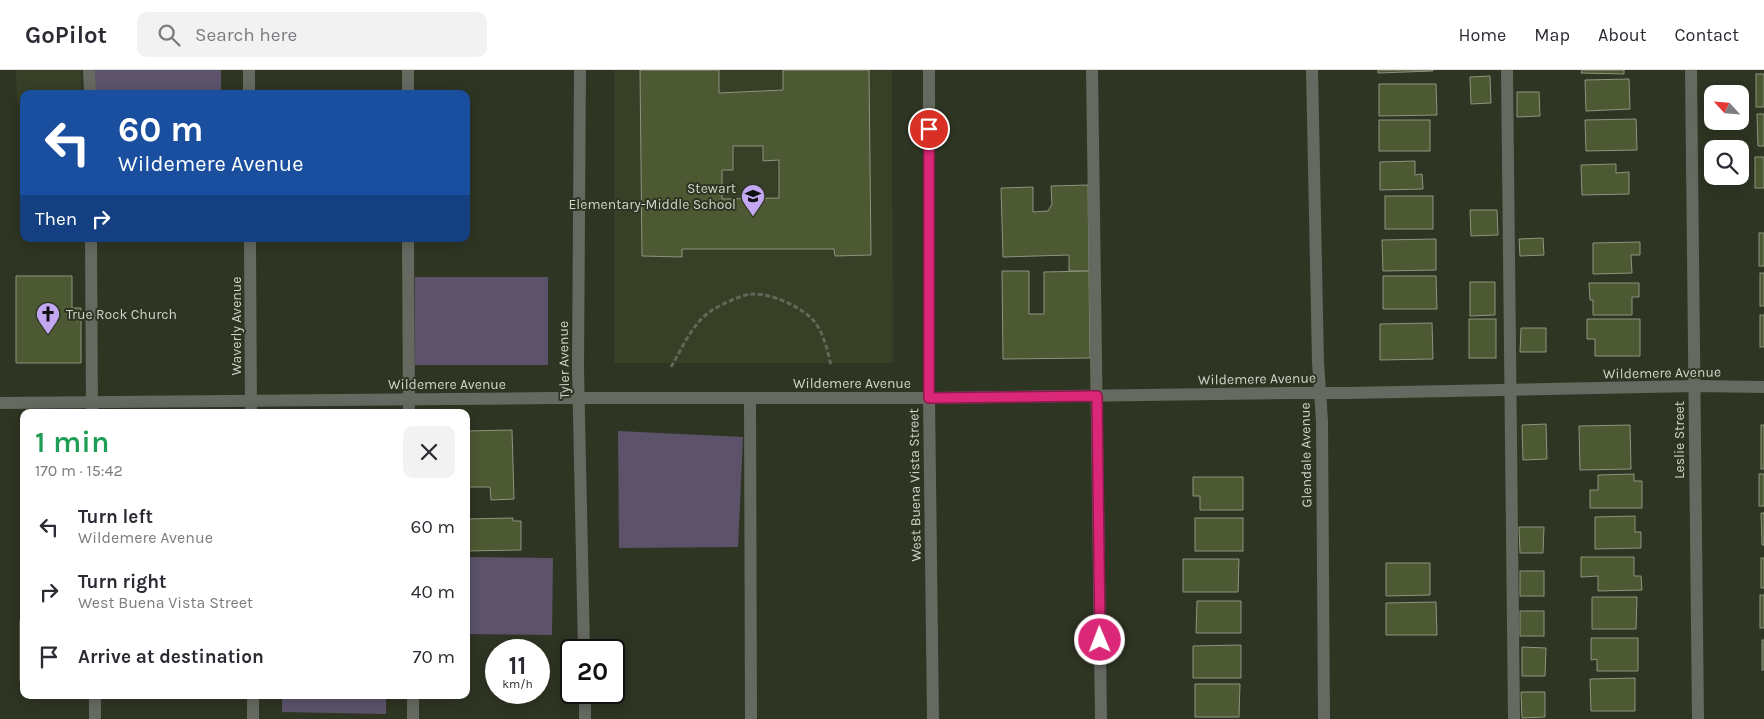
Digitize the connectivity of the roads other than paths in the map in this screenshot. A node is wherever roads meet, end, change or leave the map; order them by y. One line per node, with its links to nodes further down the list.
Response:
1 (89, 70): 10 (street)
2 (249, 70): 11 (street)
3 (408, 70): 12 (street)
4 (580, 70): 22 (street, Tyler Avenue)
5 (930, 70): 21 (street, West Buena Vista Street)
6 (1092, 70): 20 (street)
7 (1312, 70): 19 (street, Glendale Avenue)
8 (1507, 70): 18 (street)
9 (1691, 70): 16 (street, Leslie Street)
10 (90, 90)
11 (249, 90)
12 (408, 90)
13 (91, 242): 26 (street)
14 (250, 242): 27 (street, Waverly Avenue)
15 (408, 242): 25 (street)
16 (1694, 386): 17 (street, Wildemere Avenue); 18 (street, Wildemere Avenue); 42 (street, Leslie Street)
17 (1764, 387)
18 (1511, 390): 19 (street, Wildemere Avenue); 41 (street)
19 (1320, 392): 20 (street, Wildemere Avenue); 40 (street, Glendale Avenue)
20 (1097, 396): 21 (street, Wildemere Avenue); 39 (street)
21 (929, 398): 23 (street, Wildemere Avenue); 38 (street, West Buena Vista Street)
22 (579, 399): 23 (street, Wildemere Avenue); 25 (street, Wildemere Avenue); 28 (street, Tyler Avenue)
23 (750, 399): 37 (street)
24 (0, 403): 26 (street, Wildemere Avenue)
25 (409, 406): 27 (street, Wildemere Avenue)
26 (92, 407): 27 (street, Wildemere Avenue)
27 (251, 407)
28 (584, 639)
29 (95, 699): 33 (street)
30 (253, 699): 34 (street)
31 (413, 699): 35 (street)
32 (585, 704): 36 (street)
33 (95, 719)
34 (253, 719)
35 (413, 719)
36 (585, 719)
37 (751, 719)
38 (933, 719)
39 (1102, 719)
40 (1324, 719)
41 (1514, 719)
42 (1698, 719)

